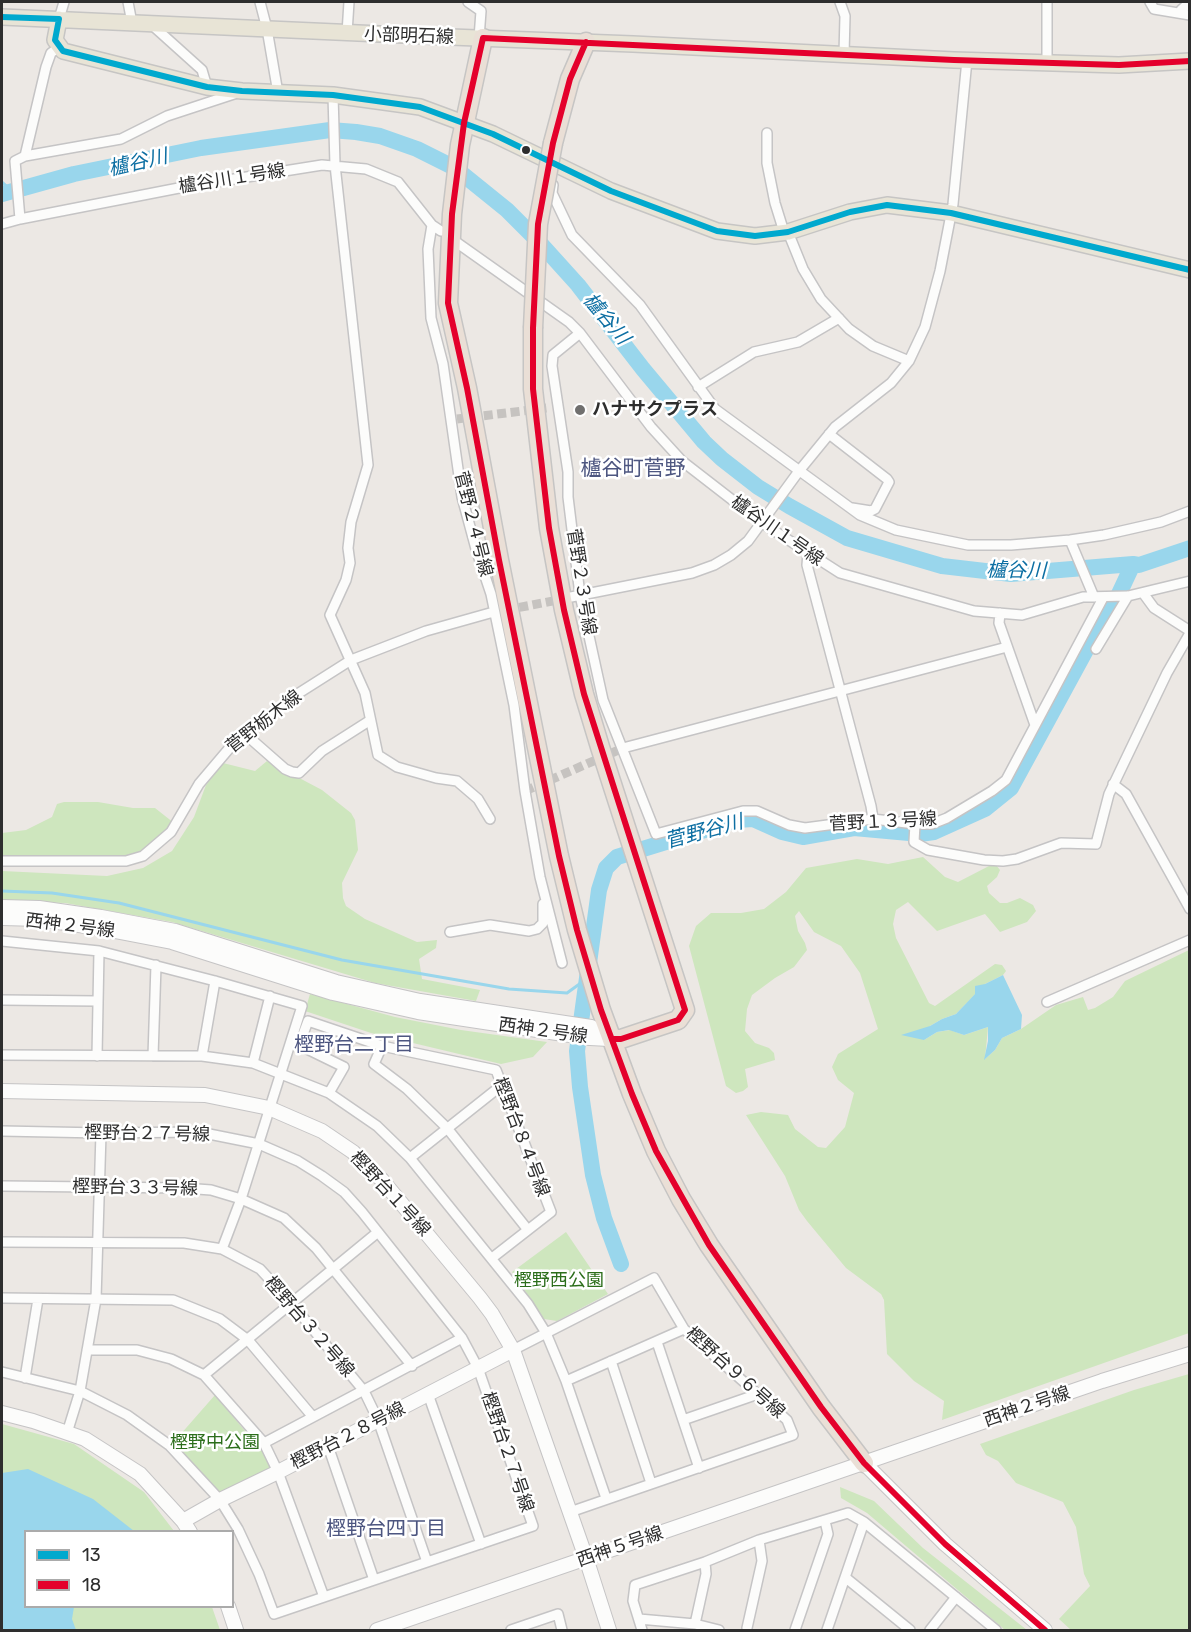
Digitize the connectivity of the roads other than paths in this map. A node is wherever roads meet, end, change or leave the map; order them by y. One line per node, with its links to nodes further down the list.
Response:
1 (64, 2): 12 (street)
2 (128, 2): 13 (street)
3 (260, 2): 15 (street)
4 (349, 2): 16 (street)
5 (468, 2): 17 (street)
6 (840, 2): 20 (street)
7 (1047, 2): 23 (street)
8 (1150, 2): 10 (street)
9 (1190, 2): 10 (street)
10 (1185, 14)
11 (2, 17): 12 (main road, 小部明石線)
12 (59, 19): 13 (main road, 小部明石線); 19 (main road)
13 (132, 23): 14 (main road, 小部明石線)
14 (152, 24): 15 (main road, 小部明石線); 24 (street)
15 (267, 29): 16 (main road, 小部明石線); 26 (street)
16 (347, 33): 17 (main road, 小部明石線)
17 (481, 38): 18 (main road, 小部明石線); 28 (highway)
18 (586, 42): 20 (main road, 小部明石線); 92 (highway, bridge)
19 (59, 47): 24 (main road); 30 (street)
20 (844, 54): 21 (main road, 小部明石線)
21 (967, 60): 23 (main road, 小部明石線); 33 (street)
22 (1190, 62): 23 (main road, 小部明石線)
23 (1047, 63)
24 (207, 87): 25 (main road)
25 (242, 91): 26 (main road); 30 (street)
26 (278, 93): 27 (main road)
27 (333, 100): 28 (main road); 32 (street)
28 (464, 123): 31 (main road); 92 (highway)
29 (767, 133): 38 (street)
30 (25, 156): 34 (street)
31 (556, 164): 38 (main road); 44 (street)
32 (335, 165): 34 (street, 櫨谷川１号線); 36 (street, 櫨谷川１号線); 64 (street)
33 (951, 213): 38 (main road); 40 (main road); 43 (street)
34 (20, 219): 35 (street, 櫨谷川１号線)
35 (2, 224)
36 (432, 225): 37 (street, 櫨谷川１号線); 76 (street, 菅野２４号線)
37 (441, 231)
38 (786, 232): 41 (street)
39 (456, 242): 42 (street, 櫨谷川１号線)
40 (1190, 270)
41 (839, 318): 43 (street); 44 (street)
42 (580, 333): 45 (street, 菅野２３号線); 51 (street, 櫨谷川１号線)
43 (909, 362): 47 (street)
44 (698, 387): 48 (street)
45 (558, 407): 46 (street); 56 (street, 菅野２３号線)
46 (547, 408)
47 (829, 434): 48 (street); 49 (street)
48 (799, 471): 49 (street); 51 (street)
49 (849, 508): 52 (street)
50 (1190, 511): 52 (street)
51 (762, 524): 53 (street, 櫨谷川１号線); 56 (street)
52 (1070, 540): 58 (street)
53 (808, 553): 60 (street, 櫨谷川１号線); 65 (street)
54 (1190, 581): 55 (street, 櫨谷川１号線)
55 (1143, 593): 57 (street, 櫨谷川１号線); 61 (street)
56 (576, 596): 69 (street, 菅野２３号線)
57 (1128, 596): 58 (street, 櫨谷川１号線); 63 (street)
58 (1098, 598): 60 (street, 櫨谷川１号線); 67 (street, 菅野１３号線)
59 (490, 613): 64 (street, 菅野栃木線)
60 (1000, 613): 62 (street)
61 (1190, 632): 70 (street)
62 (1007, 647): 65 (street); 67 (street)
63 (1096, 649)
64 (351, 660): 66 (street); 68 (street, 菅野栃木線)
65 (841, 691): 69 (street); 72 (street)
66 (369, 721): 68 (street); 71 (street)
67 (1035, 725): 73 (street, 菅野１３号線)
68 (244, 733): 75 (street, 菅野栃木線)
69 (623, 748): 74 (street, 菅野２３号線)
70 (1113, 784): 73 (street); 78 (street)
71 (490, 819)
72 (873, 819): 73 (street, 菅野１３号線); 74 (street, 菅野１３号線)
73 (915, 824)
74 (656, 834)
75 (2, 861)
76 (543, 890): 80 (street); 84 (street, 菅野２４号線)
77 (2, 907): 91 (street, 西神２号線)
78 (1190, 909)
79 (2, 918): 91 (street, 西神２号線)
80 (450, 932)
81 (1190, 940): 90 (street)
82 (2, 941): 83 (street)
83 (99, 951): 85 (street); 89 (street)
84 (562, 963)
85 (156, 965): 86 (street); 96 (street)
86 (215, 981): 87 (street); 97 (street)
87 (270, 996): 98 (street); 99 (street)
88 (2, 1000): 89 (street)
89 (97, 1001): 95 (street)
90 (1047, 1002)
91 (567, 1029): 92 (street, 西神２号線)
92 (613, 1039): 149 (highway)
93 (382, 1046): 100 (street, 樫野台８４号線); 102 (street, 樫野台８４号線); 104 (street)
94 (2, 1055): 95 (street)
95 (97, 1056): 96 (street)
96 (153, 1056): 97 (street)
97 (202, 1056): 98 (street)
98 (253, 1063): 99 (street)
99 (280, 1073): 102 (street); 103 (street)
100 (502, 1085): 104 (street); 112 (street, 樫野台８４号線)
101 (2, 1091): 103 (street, 樫野台１号線)
102 (330, 1093): 108 (street)
103 (269, 1108): 107 (street); 129 (street, 樫野台１号線)
104 (447, 1128): 108 (street); 112 (street)
105 (2, 1131): 106 (street, 樫野台２７号線)
106 (101, 1133): 107 (street, 樫野台２７号線); 110 (street)
107 (259, 1144): 111 (street); 113 (street, 樫野台２７号線)
108 (410, 1158): 117 (street)
109 (2, 1186): 110 (street, 樫野台３３号線)
110 (99, 1187): 111 (street, 樫野台３３号線); 115 (street)
111 (241, 1199): 116 (street); 118 (street, 樫野台３３号線)
112 (528, 1230): 117 (street, 樫野台８４号線)
113 (378, 1232): 118 (street); 125 (street, 樫野台２７号線)
114 (2, 1242): 115 (street, 樫野台３２号線)
115 (98, 1242): 116 (street, 樫野台３２号線); 121 (street)
116 (222, 1250): 122 (street, 樫野台３２号線)
117 (492, 1258): 124 (street)
118 (334, 1269): 122 (street); 132 (street, 樫野台３３号線)
119 (2, 1298): 120 (street)
120 (38, 1299): 121 (street); 136 (street)
121 (96, 1299): 126 (street); 128 (street)
122 (292, 1304): 126 (street); 139 (street, 樫野台３２号線)
123 (684, 1329): 124 (street, 樫野台９６号線); 127 (street); 141 (street, 樫野台９６号線)
124 (546, 1333): 129 (street, 樫野台９６号線); 137 (street)
125 (462, 1338): 132 (street); 133 (street, 樫野台２７号線)
126 (248, 1340): 135 (street); 143 (street)
127 (657, 1342): 131 (street); 145 (street)
128 (87, 1350): 135 (street); 138 (street)
129 (513, 1350): 133 (street, 樫野台２８号線); 155 (street, 樫野台１号線)
130 (1190, 1354): 149 (street, 西神２号線)
131 (611, 1361): 137 (street); 152 (street)
132 (412, 1366): 139 (street)
133 (478, 1368): 140 (street, 樫野台２８号線); 160 (street, 樫野台２７号線)
134 (2, 1372): 136 (street, 樫野台２７号線)
135 (204, 1375): 147 (street)
136 (25, 1378): 138 (street, 樫野台２７号線)
137 (566, 1381): 153 (street)
138 (80, 1391): 146 (street); 154 (street, 樫野台２７号線)
139 (364, 1391): 143 (street); 144 (street, 樫野台３２号線)
140 (428, 1394): 144 (street, 樫野台２８号線); 160 (street)
141 (758, 1394): 145 (street); 150 (street, 樫野台９６号線)
142 (2, 1413): 146 (street)
143 (313, 1417): 147 (street)
144 (378, 1420): 148 (street, 樫野台２８号線); 162 (street, 樫野台３２号線)
145 (683, 1420): 150 (street)
146 (67, 1433): 158 (street)
147 (264, 1443): 151 (street)
148 (328, 1446): 151 (street, 樫野台２８号線); 165 (street)
149 (864, 1463): 161 (street, 西神５号線); 184 (street)
150 (699, 1468): 152 (street, 樫野台９６号線)
151 (278, 1472): 154 (street, 樫野台２８号線); 166 (street)
152 (651, 1483): 153 (street, 樫野台９６号線)
153 (606, 1498): 155 (street, 樫野台９６号線)
154 (220, 1500): 158 (street, 樫野台２８号線); 166 (street, 樫野台２７号線)
155 (570, 1512): 161 (street, 樫野台１号線)
156 (825, 1521): 157 (street); 159 (street); 179 (street)
157 (864, 1522): 164 (street); 167 (street)
158 (186, 1526)
159 (759, 1540): 163 (street); 171 (street)
160 (482, 1544): 162 (street, 樫野台２７号線)
161 (586, 1558): 173 (street, 西神５号線); 176 (street, 樫野台１号線)
162 (427, 1562): 165 (street, 樫野台２７号線)
163 (705, 1562): 169 (street); 170 (street)
164 (846, 1578): 180 (street); 181 (street)
165 (374, 1580): 166 (street, 樫野台２７号線)
166 (324, 1597)
167 (956, 1597): 182 (street); 183 (street)
168 (229, 1608): 172 (street)
169 (639, 1618): 170 (street); 177 (street)
170 (695, 1624): 178 (street)
171 (747, 1628)
172 (237, 1630)
173 (376, 1630)
174 (511, 1630): 175 (street)
175 (562, 1630)
176 (609, 1630)
177 (642, 1630)
178 (719, 1630)
179 (795, 1630)
180 (827, 1630)
181 (910, 1630)
182 (930, 1630)
183 (996, 1630)
184 (1045, 1630)

